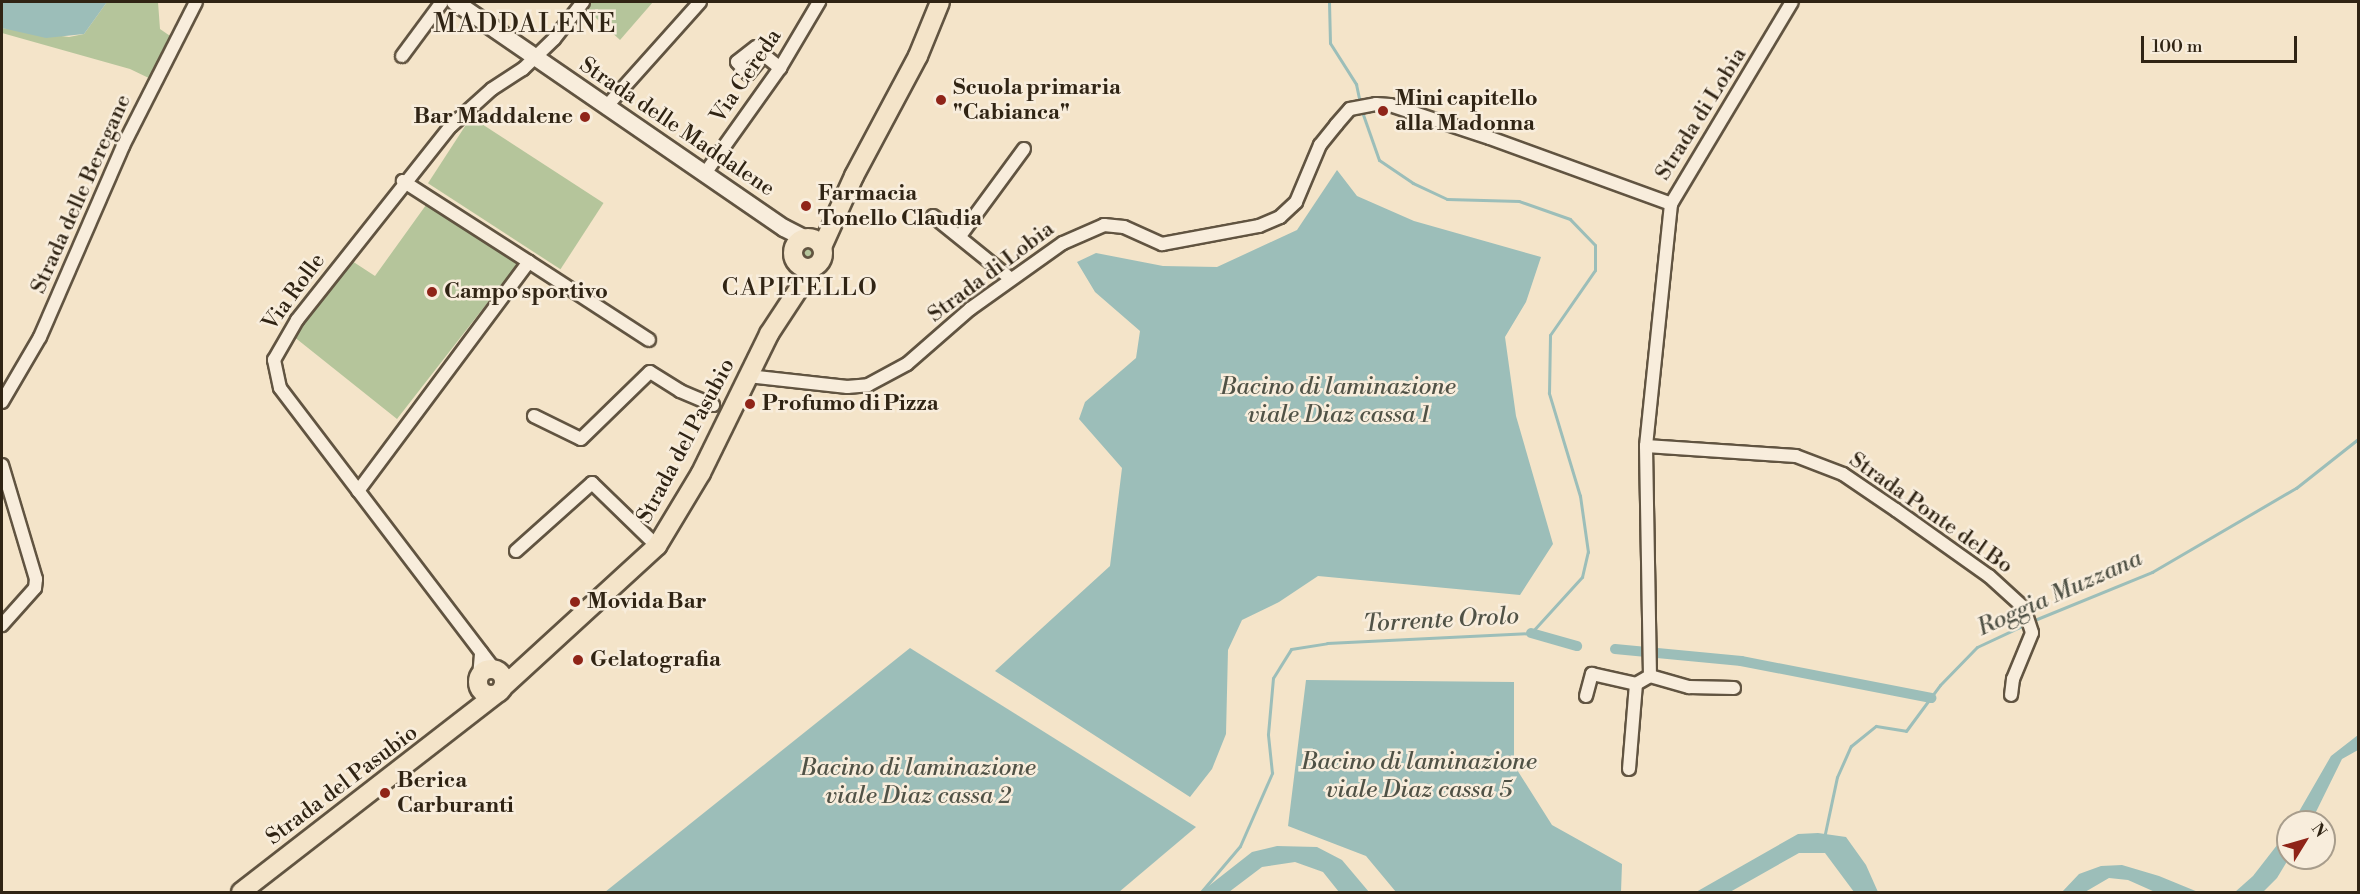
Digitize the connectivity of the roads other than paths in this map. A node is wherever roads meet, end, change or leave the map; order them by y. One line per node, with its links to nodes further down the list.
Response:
1 (196, 2): 26 (street, Strada delle Beregane)
2 (442, 2): 10 (street)
3 (456, 2): 11 (street, Strada delle Maddalene)
4 (583, 2): 11 (street)
5 (700, 2): 13 (street)
6 (819, 2): 12 (street, Via Cereda)
7 (940, 2): 20 (main road)
8 (1792, 2): 17 (street, Strada di Lobia)
9 (764, 54): 12 (street)
10 (402, 56)
11 (533, 56): 13 (street, Strada delle Maddalene); 16 (street, Via Rolle)
12 (780, 68): 15 (street, Via Cereda)
13 (606, 107): 15 (street, Strada delle Maddalene)
14 (1024, 149): 19 (street)
15 (706, 172): 20 (street, Strada delle Maddalene)
16 (403, 181): 21 (street); 31 (street, Via Rolle)
17 (1671, 204): 22 (street, Strada di Lobia); 29 (street)
18 (933, 216): 19 (street)
19 (960, 236): 22 (street)
20 (804, 246): 23 (main road); 23 (main road, Strada del Pasubio)
21 (529, 262): 24 (street); 31 (street)
22 (1011, 279): 25 (street, Strada di Lobia)
23 (769, 334): 25 (main road, Strada del Pasubio)
24 (649, 340)
25 (748, 376): 27 (main road, Strada del Pasubio)
26 (2, 402)
27 (721, 410): 28 (street); 32 (main road, Strada del Pasubio)
28 (534, 416)
29 (1646, 446): 35 (street); 39 (street, Strada Ponte del Bo)
30 (2, 465): 34 (street)
31 (358, 491): 36 (street, Via Rolle)
32 (657, 546): 33 (street); 36 (main road, Strada del Pasubio)
33 (516, 551)
34 (2, 625)
35 (1650, 676): 37 (street); 38 (street)
36 (491, 680): 42 (main road, Strada del Pasubio)
37 (1636, 684): 40 (street); 41 (street)
38 (1734, 688)
39 (2011, 695)
40 (1586, 696)
41 (1629, 768)
42 (240, 892)

